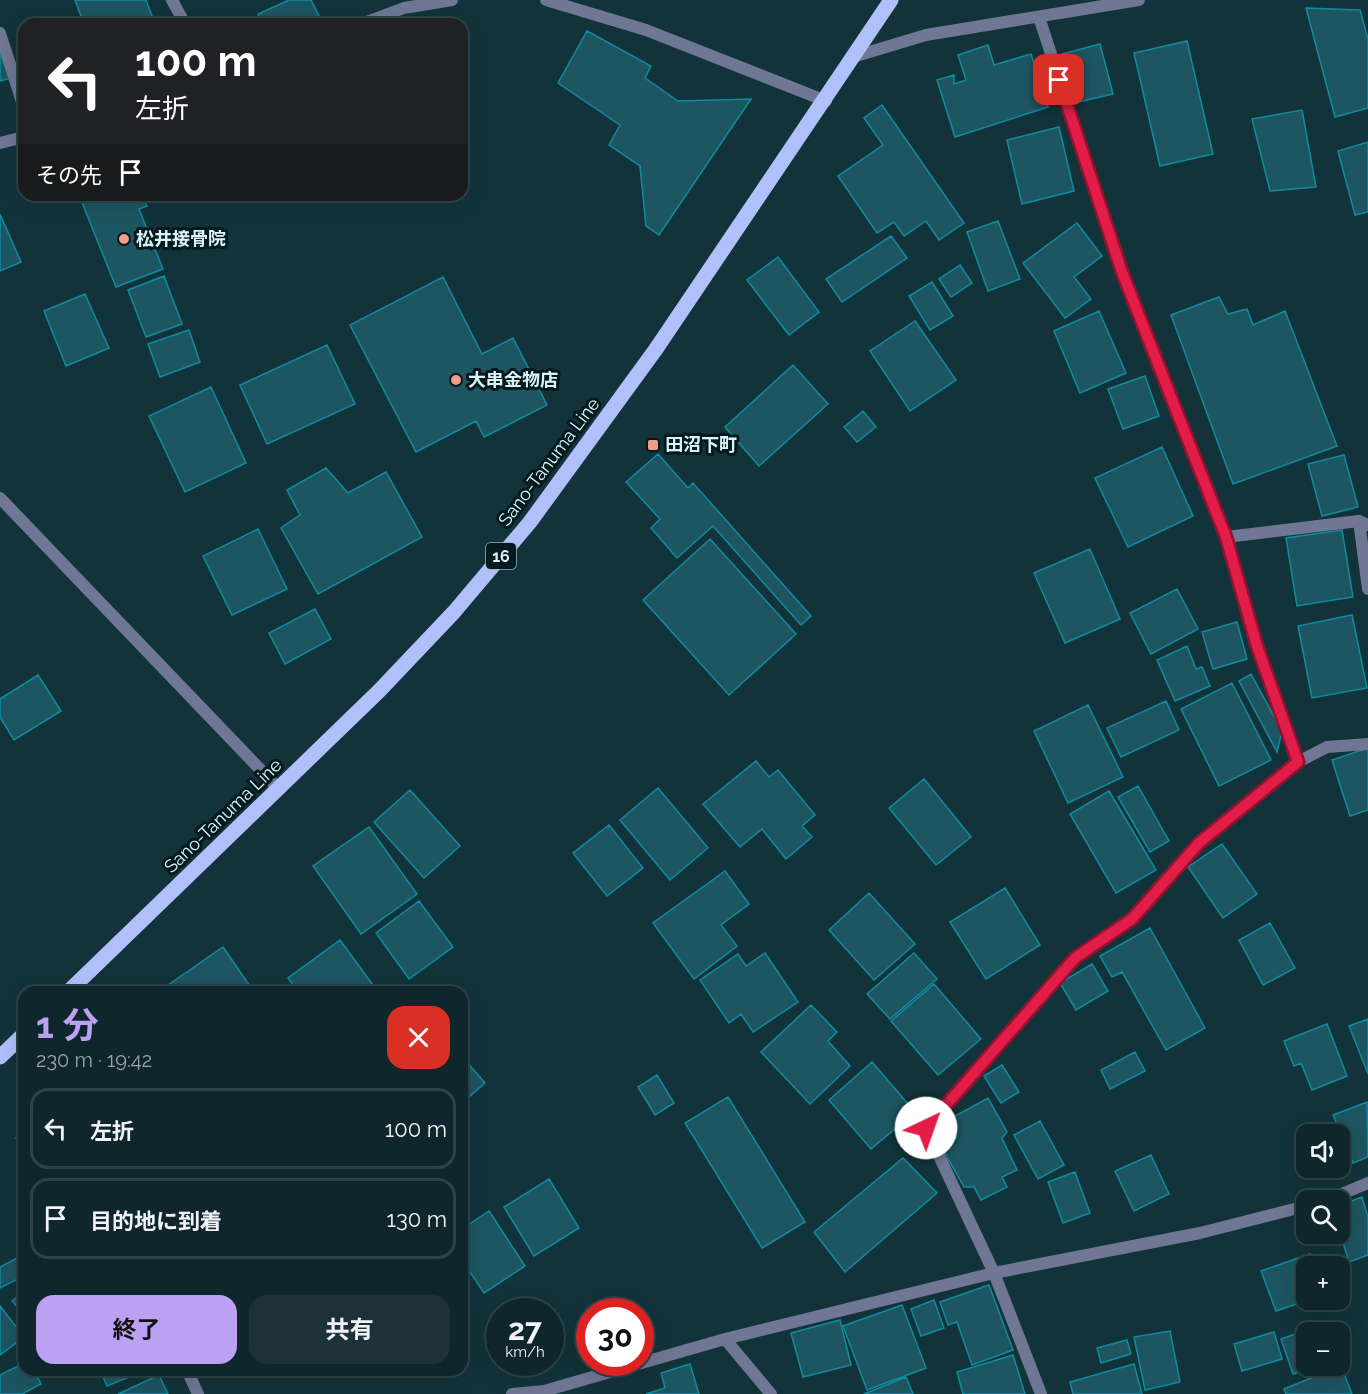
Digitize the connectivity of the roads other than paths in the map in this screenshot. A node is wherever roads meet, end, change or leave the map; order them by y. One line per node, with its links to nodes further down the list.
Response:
1 (172, 0): 7 (street)
2 (452, 0): 8 (street)
3 (546, 0): 12 (street)
4 (891, 0): 10 (main road, Sano-Tanuma Line / 16)
5 (1139, 0): 6 (street)
6 (1039, 17): 10 (street); 17 (street)
7 (182, 18)
8 (377, 18)
9 (0, 33): 11 (street)
10 (856, 56): 12 (main road, Sano-Tanuma Line / 16)
11 (18, 89)
12 (826, 101): 21 (main road, Sano-Tanuma Line / 16)
13 (18, 138): 14 (street)
14 (0, 143)
15 (0, 498): 21 (street)
16 (1364, 523): 17 (street); 18 (street)
17 (1226, 537): 20 (street)
18 (1368, 589)
19 (1368, 744): 20 (street)
20 (1298, 762): 28 (street)
21 (279, 789): 22 (main road, Sano-Tanuma Line / 16)
22 (74, 986)
23 (18, 1040): 24 (main road)
24 (0, 1057)
25 (1368, 1183): 26 (street)
26 (1350, 1190)
27 (1296, 1209): 28 (street)
28 (994, 1273): 29 (street); 34 (street)
29 (725, 1339): 32 (street); 33 (street)
30 (190, 1376): 31 (street)
31 (198, 1394)
32 (512, 1394)
33 (771, 1394)
34 (1041, 1394)

